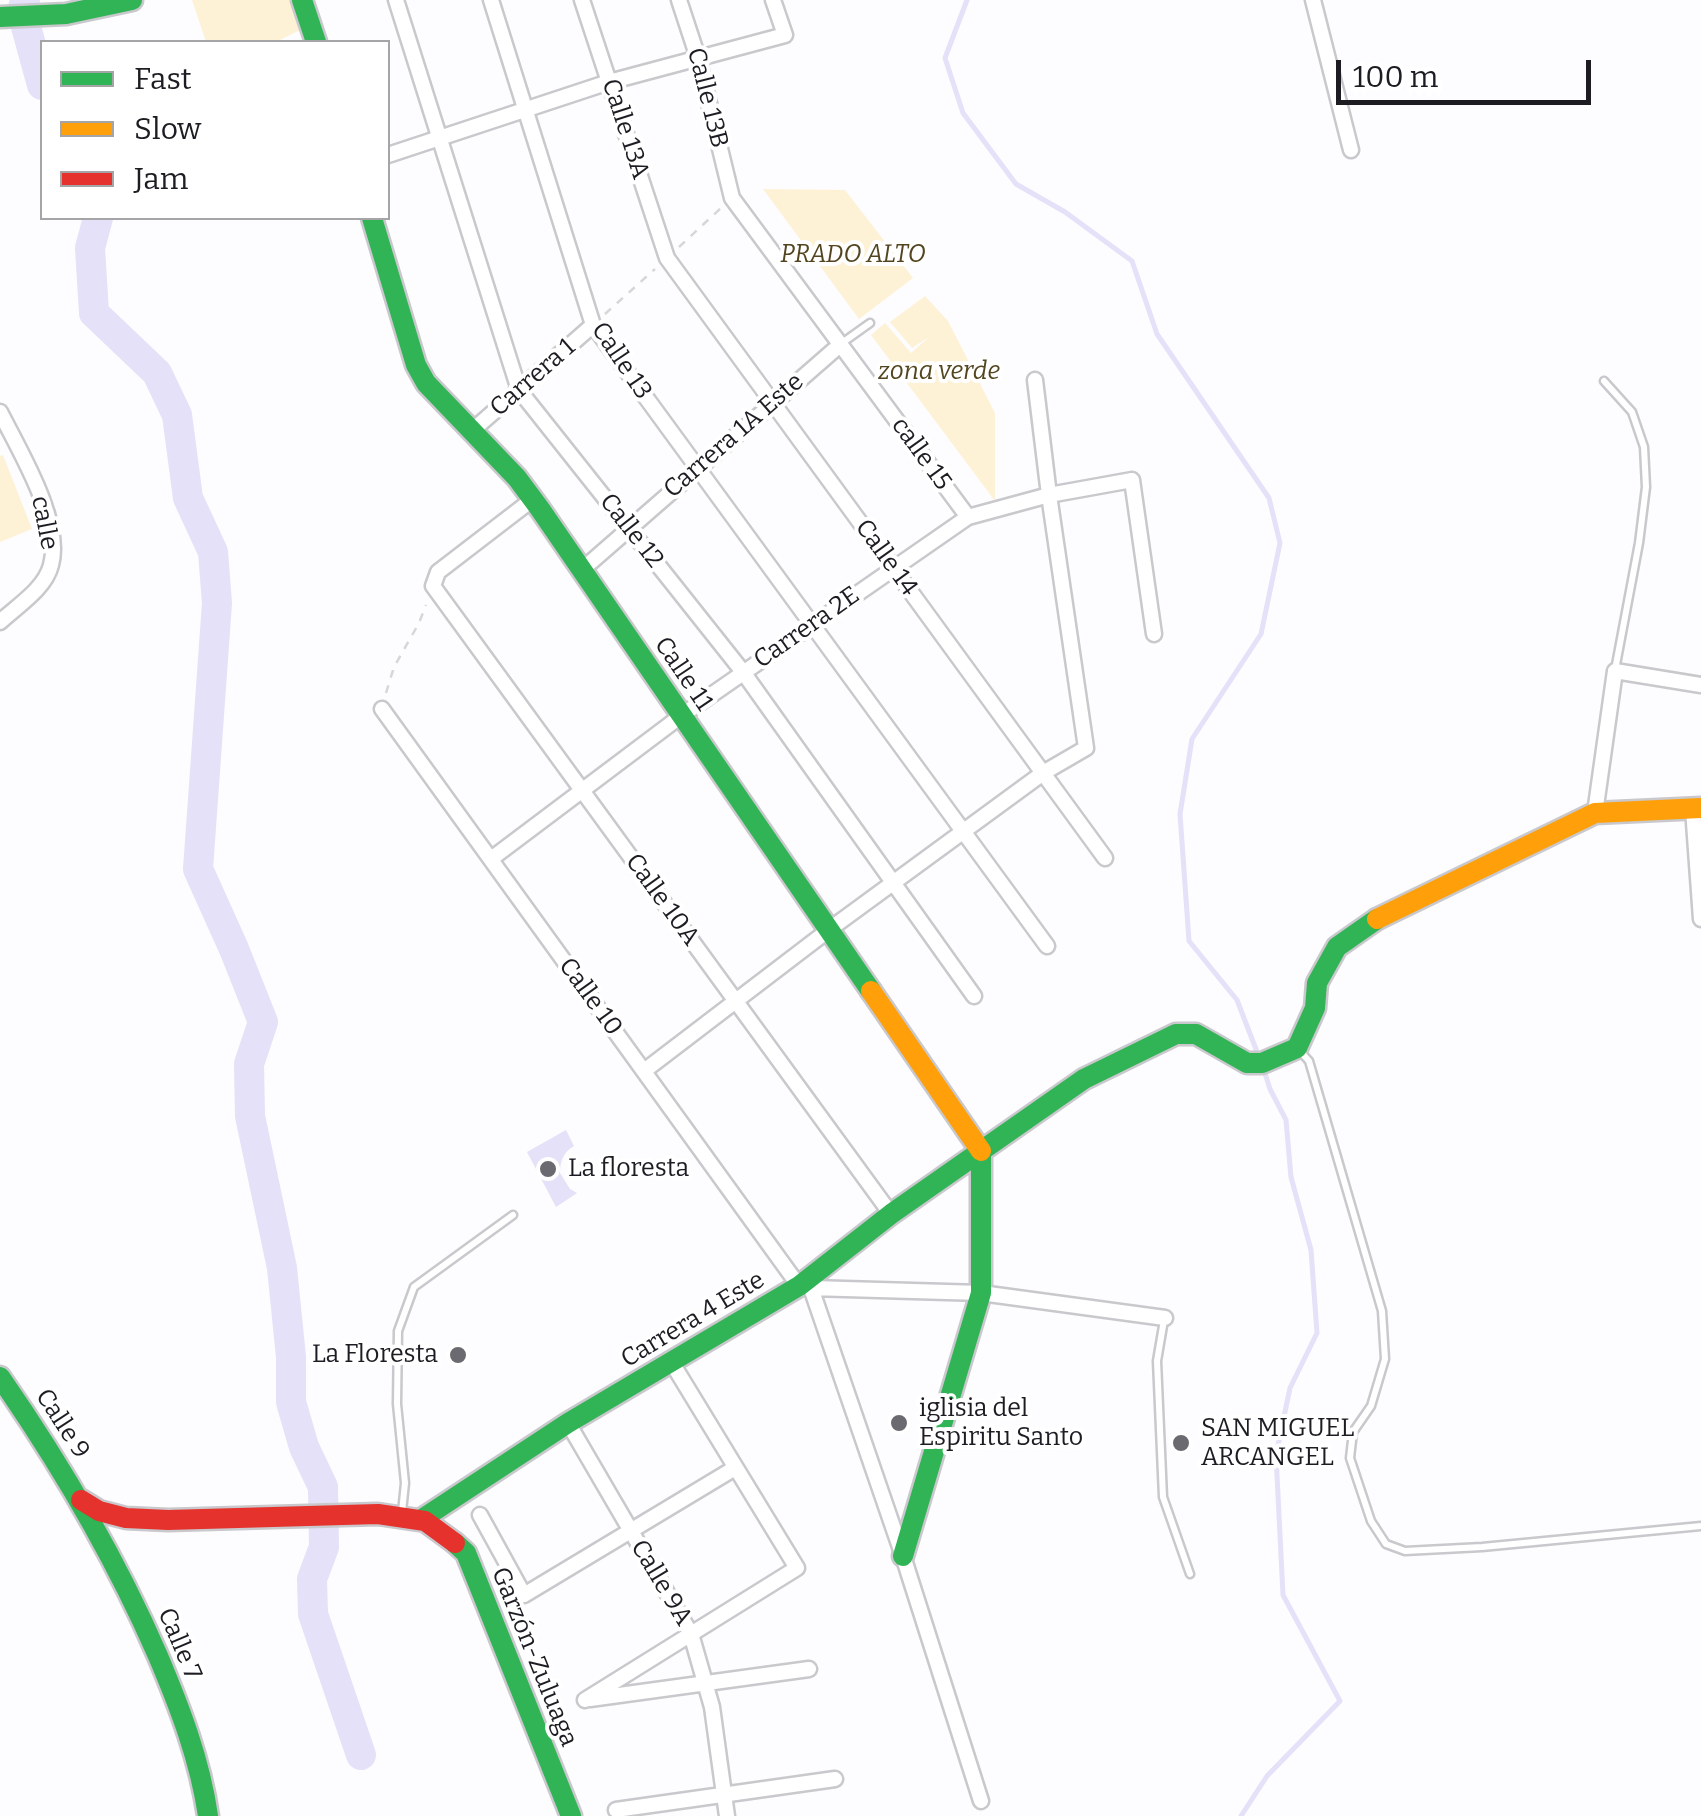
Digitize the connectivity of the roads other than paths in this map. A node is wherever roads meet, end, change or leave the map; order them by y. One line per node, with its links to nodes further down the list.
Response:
1 (132, 0): 9 (street)
2 (302, 0): 10 (street)
3 (396, 0): 14 (street)
4 (491, 0): 13 (street, Calle 13)
5 (582, 0): 12 (street, Calle 13A)
6 (679, 0): 11 (street, Calle 13B)
7 (773, 0): 11 (street)
8 (1313, 0): 15 (street)
9 (4, 18)
10 (315, 40)
11 (698, 58): 12 (street); 17 (street, Calle 13B)
12 (609, 82): 13 (street); 19 (street, Calle 13A)
13 (526, 109): 14 (street); 21 (street, Calle 13)
14 (440, 138): 16 (street); 25 (street)
15 (1351, 150)
16 (390, 154)
17 (732, 198): 22 (street, calle 15)
18 (373, 220): 28 (street, Calle 11)
19 (668, 258): 26 (street, Calle 14)
20 (870, 323): 22 (lane)
21 (593, 325): 25 (street, Carrera 1); 29 (street, Calle 13)
22 (840, 344): 26 (street, Carrera 1A Este); 32 (street, calle 15)
23 (1036, 380): 30 (street)
24 (1604, 382): 39 (lane)
25 (519, 390): 28 (street, Carrera 1); 33 (street, Calle 12)
26 (773, 402): 29 (street, Carrera 1A Este); 35 (street, Calle 14)
27 (0, 412): 36 (street, calle)
28 (473, 430): 31 (street, Calle 11)
29 (698, 468): 33 (street, Carrera 1A Este); 37 (street, Calle 13)
30 (1049, 495): 32 (street, Carrera 2E); 38 (street, Carrera 2E); 44 (street)
31 (533, 499): 34 (street, Calle 11); 45 (street, Calle 10A)
32 (968, 517): 35 (street, Carrera 2E)
33 (629, 528): 34 (street, Carrera 1A Este); 40 (street, Calle 12)
34 (583, 568): 43 (street, Calle 11)
35 (893, 568): 37 (street, Carrera 2E); 44 (street, Calle 14)
36 (0, 622)
37 (812, 624): 40 (street, Carrera 2E); 48 (street, Calle 13)
38 (1154, 634)
39 (1615, 671): 41 (street); 47 (street)
40 (743, 672): 43 (street, Carrera 2E); 51 (street, Calle 12)
41 (1701, 685)
42 (382, 709): 50 (street, Calle 10)
43 (681, 716): 45 (street, Carrera 2E); 53 (street, Calle 11)
44 (1043, 773): 48 (street); 49 (street, Calle 14)
45 (582, 790): 50 (street, Carrera 2E); 56 (street, Calle 10A)
46 (1697, 808): 47 (street); 52 (street)
47 (1595, 813): 57 (street)
48 (963, 831): 51 (street); 54 (street, Calle 13)
49 (1105, 858)
50 (491, 860): 58 (street, Calle 10)
51 (893, 882): 53 (street); 55 (street, Calle 12)
52 (1701, 918)
53 (830, 929): 56 (street); 59 (street, Calle 11)
54 (1047, 946)
55 (974, 996)
56 (736, 1000): 58 (street); 60 (street, Calle 10A)
57 (1297, 1048): 59 (street, Carrera 4 Este); 72 (lane)
58 (644, 1071): 62 (street, Calle 10)
59 (981, 1151): 60 (street, Carrera 4 Este); 63 (street)
60 (892, 1214): 62 (street, Carrera 4 Este)
61 (513, 1215): 71 (lane)
62 (805, 1287): 63 (street); 65 (street, Carrera 4 Este); 74 (street, Calle 10)
63 (981, 1293): 64 (street); 74 (street)
64 (1164, 1318): 75 (lane)
65 (672, 1363): 67 (street, Carrera 4 Este); 68 (street)
66 (0, 1376): 69 (street, Calle 9)
67 (568, 1423): 71 (street, Carrera 4 Este); 73 (street, Calle 9A)
68 (736, 1468): 73 (street); 76 (street)
69 (81, 1500): 71 (street, Garzón-Zuluaga); 83 (street, Calle 7)
70 (480, 1515): 73 (street)
71 (412, 1519): 84 (street, Garzón-Zuluaga)
72 (1701, 1526)
73 (630, 1532): 76 (street, Calle 9A)
74 (903, 1556): 81 (street, Calle 10)
75 (1190, 1574)
76 (691, 1634): 78 (street, Calle 9A); 78 (street)
77 (809, 1669): 78 (street)
78 (704, 1684): 80 (street, Calle 9A)
79 (835, 1779): 80 (street)
80 (724, 1795): 82 (street); 85 (street, Calle 9A)
81 (981, 1800)
82 (616, 1810)
83 (208, 1816)
84 (572, 1816)
85 (727, 1816)

